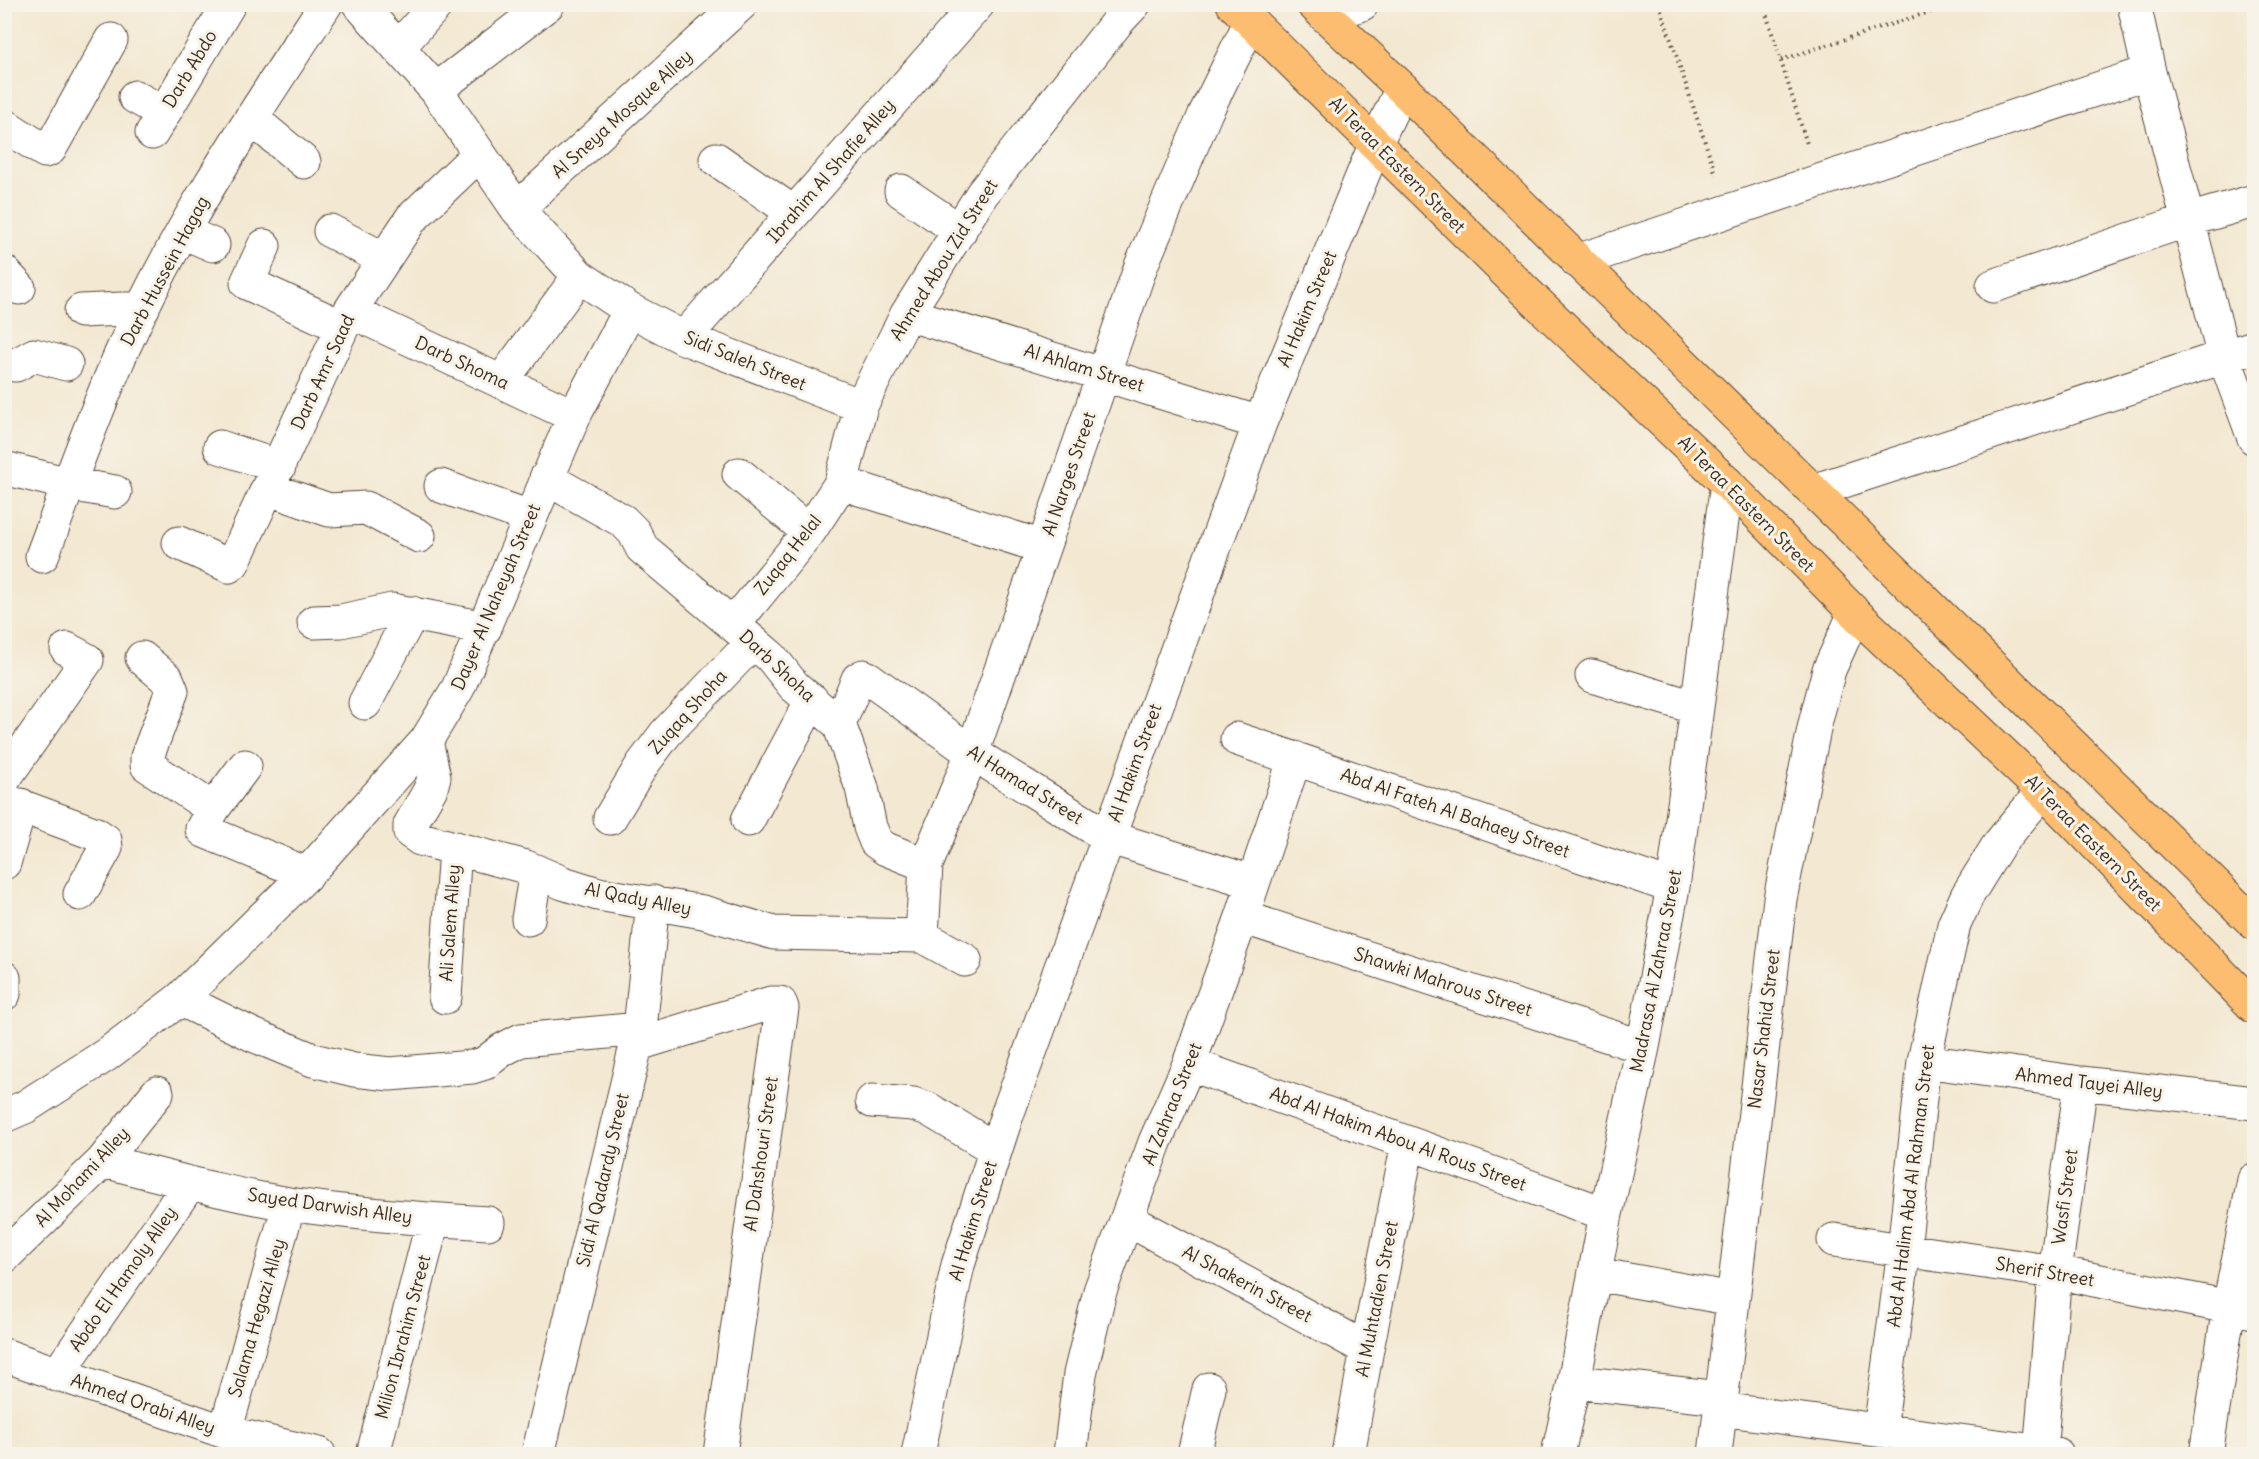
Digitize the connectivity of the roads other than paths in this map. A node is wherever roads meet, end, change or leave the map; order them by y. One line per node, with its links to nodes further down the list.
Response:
1 (229, 4): 18 (street, Darb Abdo)
2 (326, 4): 19 (street, Darb Hussein Hagag)
3 (359, 4): 14 (street)
4 (437, 4): 14 (street)
5 (548, 4): 17 (street)
6 (978, 4): 28 (street, Ibrahim Al Shafie Alley)
7 (1134, 4): 31 (street, Ahmed Abou Zid Street)
8 (1362, 4): 11 (street)
9 (2134, 4): 15 (street)
10 (728, 9): 27 (street, Al Sneya Mosque Alley)
11 (1319, 10): 16 (main road)
12 (1242, 13): 21 (main road, Al Teraa Eastern Street); 48 (street, Al Narges Street)
13 (111, 40): 20 (street)
14 (398, 48): 17 (street)
15 (2149, 72): 29 (street); 36 (street)
16 (1402, 88): 21 (street, Al Hakim Street); 36 (main road)
17 (435, 90): 22 (street)
18 (135, 97)
19 (251, 118): 24 (street); 32 (street, Darb Hussein Hagag)
20 (4, 125)
21 (1376, 143): 52 (street, Al Hakim Street); 60 (main road, Al Teraa Eastern Street)
22 (479, 154): 27 (street); 35 (street, Darb Amr Saad)
23 (716, 159): 28 (street)
24 (304, 162)
25 (901, 191): 31 (street)
26 (2254, 201): 29 (street)
27 (517, 209): 37 (street)
28 (794, 213): 44 (street, Ibrahim Al Shafie Alley)
29 (2188, 220): 38 (street); 45 (street)
30 (330, 231): 35 (street)
31 (960, 231): 42 (street, Ahmed Abou Zid Street)
32 (183, 232): 33 (street); 39 (street, Darb Hussein Hagag)
33 (213, 246)
34 (264, 246): 43 (street, Darb Shoma)
35 (384, 259): 43 (street, Darb Amr Saad)
36 (1577, 261): 63 (main road)
37 (579, 276): 40 (street); 49 (street)
38 (1993, 286)
39 (143, 308): 41 (street); 61 (street, Darb Hussein Hagag)
40 (630, 310): 44 (street, Sidi Saleh Street); 51 (street, Dayer Al Naheyah Street)
41 (81, 311)
42 (908, 314): 48 (street, Al Ahlam Street); 50 (street, Ahmed Abou Zid Street)
43 (346, 319): 49 (street, Darb Shoma); 57 (street, Darb Amr Saad)
44 (684, 338): 50 (street, Sidi Saleh Street)
45 (2239, 352): 53 (street); 63 (street)
46 (4, 364): 47 (street)
47 (66, 364)
48 (1103, 374): 52 (street, Al Ahlam Street); 69 (street, Al Narges Street)
49 (501, 382): 51 (street, Darb Shoma)
50 (861, 406): 59 (street, Ahmed Abou Zid Street)
51 (574, 416): 58 (street, Dayer Al Naheyah Street)
52 (1260, 423): 93 (street, Al Hakim Street)
53 (2254, 438)
54 (220, 447): 57 (street)
55 (4, 468): 61 (street)
56 (739, 474): 66 (street)
57 (274, 478): 67 (street); 68 (street, Darb Amr Saad)
58 (546, 478): 65 (street, Dayer Al Naheyah Street); 75 (street, Darb Shoha)
59 (841, 483): 66 (street, Zuqaq Helal); 69 (street)
60 (1727, 483): 72 (main road, Al Teraa Eastern Street); 81 (street, Madrasa Al Zahraa Street)
61 (69, 484): 64 (street); 70 (street, Darb Hussein Hagag)
62 (441, 486): 65 (street)
63 (1813, 491): 105 (main road)
64 (115, 492)
65 (531, 517): 74 (street, Dayer Al Naheyah Street)
66 (809, 531): 75 (street, Zuqaq Helal)
67 (420, 536)
68 (179, 543)
69 (1043, 547): 85 (street, Al Narges Street)
70 (42, 556)
71 (412, 613): 73 (street); 74 (street); 80 (street)
72 (1855, 613): 88 (main road, Al Teraa Eastern Street); 137 (street, Nasar Shahid Street)
73 (314, 622)
74 (485, 628): 84 (street, Dayer Al Naheyah Street)
75 (743, 633): 79 (street, Darb Shoha); 91 (street, Zuqaq Shoha)
76 (67, 649): 89 (street)
77 (142, 658): 90 (street)
78 (1592, 676): 81 (street)
79 (812, 700): 82 (street, Darb Shoha); 92 (street)
80 (365, 703)
81 (1697, 708): 100 (street, Madrasa Al Zahraa Street)
82 (840, 724): 85 (street, Al Hamad Street); 96 (street)
83 (1237, 739): 86 (street, Abd Al Fateh Al Bahaey Street)
84 (426, 741): 94 (street, Al Qady Alley); 98 (street, Dayer Al Naheyah Street)
85 (972, 753): 93 (street, Al Hamad Street); 96 (street, Al Narges Street)
86 (1295, 758): 99 (street, Al Zahraa Street); 100 (street, Abd Al Fateh Al Bahaey Street)
87 (245, 766): 90 (street)
88 (2043, 791): 112 (main road, Al Teraa Eastern Street); 115 (street, Abd Al Halim Abd Al Rahman Street)
89 (10, 795): 95 (street); 101 (street)
90 (213, 808): 98 (street)
91 (610, 818)
92 (748, 820)
93 (1108, 837): 99 (street, Al Hamad Street); 123 (street, Al Hakim Street)
94 (455, 848): 97 (street, Al Qady Alley); 110 (street, Ali Salem Alley)
95 (4, 862)
96 (926, 865): 106 (street, Al Narges Street)
97 (536, 871): 102 (street, Al Qady Alley); 104 (street)
98 (307, 874): 111 (street, Dayer Al Naheyah Street)
99 (1252, 882): 103 (street, Al Zahraa Street)
100 (1673, 887): 114 (street, Madrasa Al Zahraa Street)
101 (80, 894)
102 (652, 902): 106 (street, Al Qady Alley); 113 (street, Sidi Al Qadardy Street)
103 (1242, 917): 114 (street, Shawki Mahrous Street); 116 (street, Al Zahraa Street)
104 (528, 919)
105 (2254, 923)
106 (922, 936): 107 (street, Al Qady Alley)
107 (965, 960)
108 (4, 978): 109 (street)
109 (4, 994)
110 (445, 997)
111 (180, 999): 113 (street); 121 (street, Dayer Al Naheyah Street)
112 (2254, 1007)
113 (638, 1037): 150 (street, Sidi Al Qadardy Street); 151 (street, Al Dahshouri Street)
114 (1643, 1047): 128 (street, Madrasa Al Zahraa Street)
115 (1924, 1061): 117 (street, Ahmed Tayei Alley); 133 (street, Abd Al Halim Abd Al Rahman Street)
116 (1190, 1064): 122 (street, Abd Al Hakim Abou Al Rous Street); 129 (street, Al Zahraa Street)
117 (2081, 1083): 120 (street, Ahmed Tayei Alley); 135 (street, Wasfi Street)
118 (157, 1094): 124 (street, Al Mohami Alley)
119 (872, 1101): 123 (street)
120 (2254, 1103)
121 (4, 1116)
122 (1408, 1143): 128 (street, Abd Al Hakim Abou Al Rous Street); 139 (street, Al Muhtadien Street)
123 (995, 1149): 152 (street, Al Hakim Street)
124 (102, 1161): 126 (street, Sayed Darwish Alley); 134 (street, Al Mohami Alley)
125 (2254, 1180): 138 (street)
126 (190, 1183): 127 (street, Sayed Darwish Alley); 141 (street, Abdo El Hamoly Alley)
127 (289, 1204): 130 (street, Sayed Darwish Alley); 146 (street, Salama Hegazi Alley)
128 (1606, 1214): 136 (street, Madrasa Al Zahraa Street)
129 (1126, 1219): 139 (street, Al Shakerin Street); 153 (street, Al Zahraa Street)
130 (434, 1220): 131 (street, Sayed Darwish Alley); 149 (street, Milion Ibrahim Street)
131 (488, 1223)
132 (1834, 1240): 133 (street, Sherif Street)
133 (1904, 1250): 135 (street, Sherif Street); 145 (street, Abd Al Halim Abd Al Rahman Street)
134 (4, 1257)
135 (2055, 1272): 138 (street, Sherif Street); 147 (street, Wasfi Street)
136 (1595, 1274): 137 (street); 142 (street, Madrasa Al Zahraa Street)
137 (1733, 1299): 144 (street, Nasar Shahid Street)
138 (2242, 1310): 158 (street)
139 (1367, 1349): 155 (street, Al Muhtadien Street)
140 (4, 1355): 141 (street, Ahmed Orabi Alley)
141 (57, 1375): 146 (street, Ahmed Orabi Alley)
142 (1574, 1382): 144 (street); 156 (street, Madrasa Al Zahraa Street)
143 (1209, 1389): 154 (street)
144 (1721, 1403): 145 (street); 157 (street, Nasar Shahid Street)
145 (1880, 1430): 147 (street)
146 (225, 1432): 148 (street, Ahmed Orabi Alley)
147 (2046, 1454)
148 (319, 1455)
149 (373, 1455)
150 (538, 1455)
151 (720, 1455)
152 (918, 1455)
153 (1070, 1455)
154 (1194, 1455)
155 (1348, 1455)
156 (1558, 1455)
157 (1715, 1455)
158 (2206, 1455)

